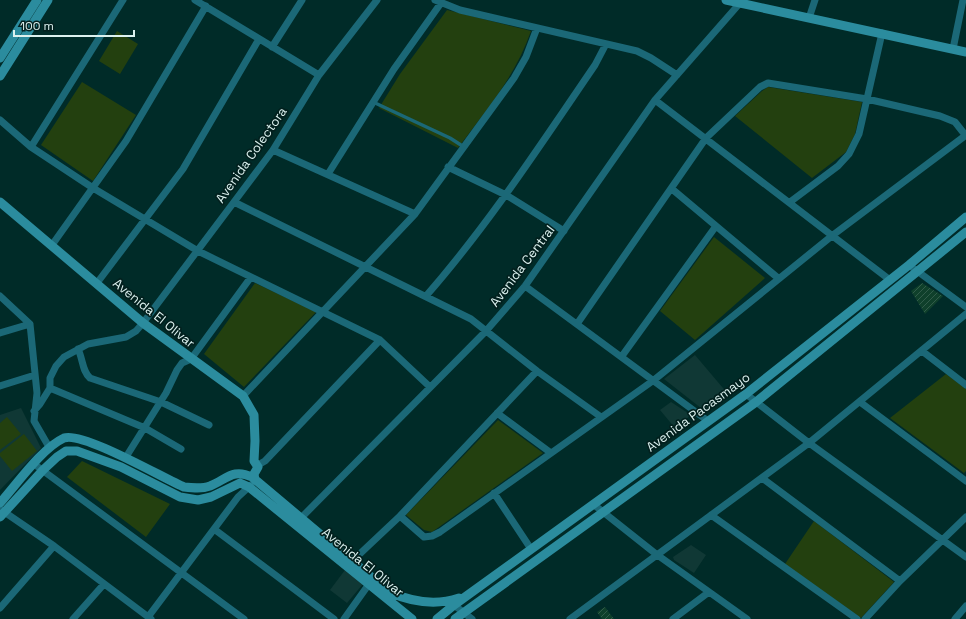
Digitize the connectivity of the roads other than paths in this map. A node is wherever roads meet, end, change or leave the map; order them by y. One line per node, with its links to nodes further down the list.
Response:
1 (36, 0): 21 (street)
2 (48, 0): 24 (street)
3 (123, 0): 31 (street)
4 (196, 0): 12 (street)
5 (302, 0): 18 (street)
6 (377, 0): 23 (street, Avenida Colectora)
7 (726, 0): 10 (street)
8 (815, 0): 13 (street)
9 (963, 0): 19 (street)
10 (740, 1): 13 (street); 22 (street, Avenida Central)
11 (438, 2): 14 (street); 27 (street)
12 (206, 6): 16 (street); 36 (street)
13 (809, 18): 15 (street)
14 (537, 28): 17 (street); 32 (street)
15 (882, 33): 19 (street); 25 (street)
16 (259, 39): 18 (street); 44 (street)
17 (606, 44): 22 (street); 38 (street)
18 (272, 48): 23 (street)
19 (953, 49): 20 (street)
20 (966, 52)
21 (0, 58)
22 (677, 74): 26 (street, Avenida Central)
23 (319, 75): 33 (street, Avenida Colectora)
24 (0, 76)
25 (867, 99): 29 (street); 30 (street); 41 (street)
26 (655, 100): 30 (street); 46 (street, Avenida Central)
27 (373, 102): 32 (lane); 35 (street)
28 (0, 120): 31 (street)
29 (966, 135): 48 (street)
30 (706, 138): 37 (street); 41 (street)
31 (31, 147): 36 (street)
32 (464, 147): 34 (street)
33 (273, 150): 35 (street); 40 (street, Avenida Colectora)
34 (448, 167): 38 (street); 42 (street)
35 (328, 174): 42 (street)
36 (93, 188): 44 (street); 49 (street)
37 (672, 189): 45 (street); 66 (street)
38 (506, 195): 46 (street); 60 (street)
39 (0, 202): 49 (street, Avenida El Olivar)
40 (234, 202): 50 (street, Avenida Colectora); 52 (street)
41 (790, 202): 48 (street)
42 (414, 214): 52 (street)
43 (966, 217): 51 (street, Avenida Pacasmayo)
44 (145, 219): 50 (street); 57 (street)
45 (716, 226): 55 (street); 72 (street)
46 (564, 231): 58 (street, Avenida Central)
47 (966, 232): 53 (street, Avenida Pacasmayo)
48 (833, 235): 55 (street); 56 (street)
49 (52, 245): 57 (street, Avenida El Olivar)
50 (198, 250): 54 (street); 64 (street, Avenida Colectora)
51 (909, 264): 53 (street); 56 (street, Avenida Pacasmayo)
52 (366, 267): 60 (street); 62 (street)
53 (918, 272): 61 (street); 84 (street, Avenida Pacasmayo)
54 (251, 276): 62 (street); 73 (street)
55 (778, 278): 76 (street)
56 (890, 280): 81 (street, Avenida Pacasmayo)
57 (97, 283): 64 (street, Avenida El Olivar)
58 (524, 286): 66 (street); 67 (street, Avenida Central)
59 (0, 296): 65 (street)
60 (426, 296): 67 (street)
61 (966, 307)
62 (322, 311): 69 (street); 82 (street)
63 (966, 314): 71 (street)
64 (143, 323): 70 (street, Avenida Colectora); 73 (street, Avenida El Olivar)
65 (30, 324): 68 (street); 75 (street)
66 (577, 324): 72 (street)
67 (486, 331): 74 (street); 79 (street, Avenida Central)
68 (0, 333)
69 (380, 340): 79 (street); 99 (street)
70 (78, 349): 80 (street, Avenida Colectora); 83 (street)
71 (922, 351): 77 (street); 85 (street)
72 (622, 356): 76 (street)
73 (191, 359): 82 (street, Avenida El Olivar); 83 (street)
74 (537, 372): 87 (street); 88 (street)
75 (35, 376): 78 (street); 86 (street)
76 (654, 380): 88 (street); 89 (street)
77 (966, 385)
78 (0, 386)
79 (430, 387): 110 (street, Avenida Central)
80 (50, 388): 86 (street, Avenida Colectora); 91 (street)
81 (746, 394): 84 (street); 89 (street, Avenida Pacasmayo)
82 (243, 396): 99 (street, Avenida El Olivar)
83 (161, 402): 90 (street); 91 (street)
84 (756, 402): 92 (street); 105 (street, Avenida Pacasmayo)
85 (860, 402): 92 (street); 101 (street)
86 (34, 411): 93 (street)
87 (497, 413): 95 (street); 108 (street)
88 (601, 417): 95 (street)
89 (708, 421): 104 (street, Avenida Pacasmayo)
90 (209, 425)
91 (145, 428): 94 (street); 96 (street)
92 (809, 443): 100 (street); 112 (street)
93 (49, 448): 96 (street); 97 (street)
94 (181, 449)
95 (551, 453): 102 (street)
96 (126, 457): 99 (street)
97 (34, 464): 98 (street); 103 (street)
98 (43, 470): 99 (street, Avenida El Olivar); 106 (street); 118 (street)
99 (251, 472): 110 (street, Avenida El Olivar); 111 (street)
100 (762, 478): 107 (street); 119 (street)
101 (966, 481)
102 (494, 493): 108 (street); 114 (street)
103 (0, 503)
104 (593, 504): 105 (street); 114 (street, Avenida Pacasmayo)
105 (603, 512): 115 (street); 127 (street, Avenida Pacasmayo)
106 (1, 513): 113 (street)
107 (712, 515): 115 (street); 140 (street)
108 (400, 516): 117 (street)
109 (966, 517): 112 (street)
110 (298, 521): 117 (street, Avenida El Olivar)
111 (214, 529): 118 (street); 131 (street)
112 (943, 539): 116 (street); 119 (street)
113 (54, 546): 120 (street); 126 (street)
114 (531, 549): 123 (street, Avenida Pacasmayo)
115 (656, 554): 122 (street); 137 (street)
116 (966, 557)
117 (350, 564): 121 (street, Avenida El Olivar); 123 (street)
118 (182, 572): 128 (street); 130 (street)
119 (900, 581): 141 (street)
120 (104, 584): 128 (street); 129 (street)
121 (369, 584): 132 (street); 133 (street, Avenida El Olivar)
122 (709, 592): 138 (street); 139 (street)
123 (466, 596): 124 (street, Avenida Pacasmayo)
124 (454, 605): 127 (street); 134 (street, Avenida Pacasmayo)
125 (966, 606): 142 (street)
126 (0, 608)
127 (463, 612): 135 (street, Avenida Pacasmayo); 136 (street)
128 (149, 618)
129 (73, 619)
130 (244, 619)
131 (334, 619)
132 (344, 619)
133 (412, 619)
134 (437, 619)
135 (455, 619)
136 (472, 619)
137 (570, 619)
138 (673, 619)
139 (747, 619)
140 (857, 619)
141 (865, 619)
142 (955, 619)

